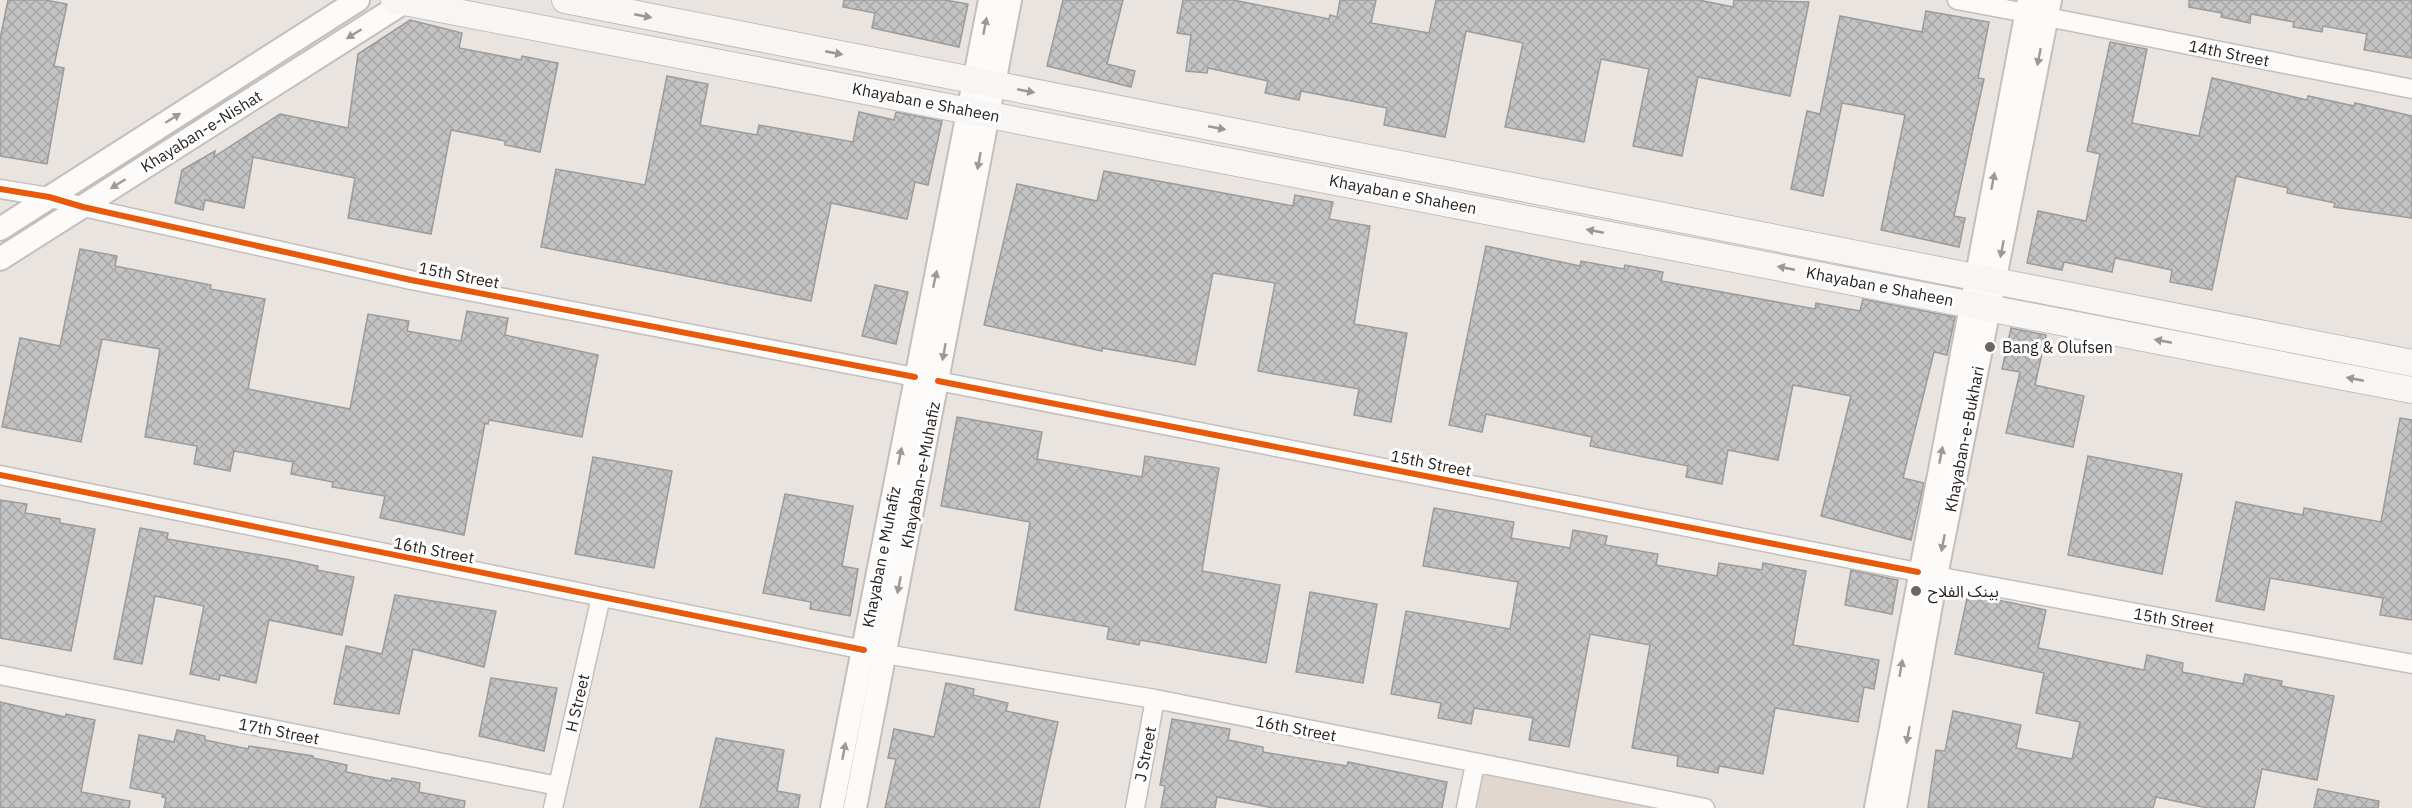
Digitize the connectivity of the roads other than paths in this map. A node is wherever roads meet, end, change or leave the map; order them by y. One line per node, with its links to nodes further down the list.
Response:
1 (358, 0): 12 (street, Khayaban-e-Nishat, one-way to 1)
2 (565, 0): 8 (main road, Khayaban e Shaheen, one-way to 8)
3 (990, 0): 8 (street, Khayaban-e-Muhafiz, one-way to 3)
4 (1010, 0): 8 (street, Khayaban-e-Muhafiz)
5 (1957, 0): 7 (street, 14th Street)
6 (398, 1): 10 (main road, Khayaban e Shaheen); 13 (street, Khayaban-e-Nishat, one-way to 13)
7 (2038, 8): 9 (street, 14th Street); 16 (street, Khayaban-e-Bukhari)
8 (984, 82): 10 (street, Khayaban-e-Muhafiz); 16 (main road, Khayaban e Shaheen, one-way to 16)
9 (2412, 89)
10 (978, 112): 17 (main road, Khayaban e Shaheen, one-way to 10); 19 (street, Khayaban-e-Muhafiz, one-way to 10); 20 (street, Khayaban-e-Muhafiz, one-way to 20)
11 (0, 189): 12 (street, 15th Street)
12 (49, 196): 13 (street, 15th Street); 14 (street, Khayaban-e-Nishat)
13 (82, 207): 15 (street, Khayaban-e-Nishat); 19 (street, 15th Street)
14 (0, 229)
15 (0, 260)
16 (1985, 279): 17 (street, Khayaban-e-Bukhari); 18 (main road, Khayaban e Shaheen)
17 (1980, 305): 21 (main road, Khayaban e Shaheen, one-way to 17); 25 (street, Khayaban-e-Bukhari)
18 (2412, 363)
19 (915, 377): 23 (street, Khayaban e Muhafiz, one-way to 19)
20 (938, 381): 24 (street, Khayaban-e-Muhafiz); 25 (street, 15th Street)
21 (2412, 390)
22 (0, 475): 26 (street, 16th Street)
23 (888, 520): 24 (street); 27 (street, Khayaban e Muhafiz)
24 (911, 524): 27 (street, Khayaban-e-Muhafiz, one-way to 27)
25 (1927, 574): 28 (street, 15th Street); 38 (street, Khayaban-e-Bukhari, one-way to 25); 39 (street, Khayaban-e-Bukhari, one-way to 39)
26 (601, 597): 27 (street, 16th Street); 32 (street, H Street)
27 (874, 652): 30 (street, 16th Street); 33 (street, Khayaban-e-Muhafiz)
28 (2412, 664)
29 (0, 675): 32 (street, 17th Street)
30 (1155, 699): 31 (street, 16th Street); 35 (street, J Street)
31 (1475, 764): 36 (street); 37 (street, 16th Street)
32 (558, 786): 34 (street, H Street)
33 (845, 802)
34 (554, 808)
35 (1135, 808)
36 (1466, 808)
37 (1705, 808)
38 (1876, 808)
39 (1895, 808)

